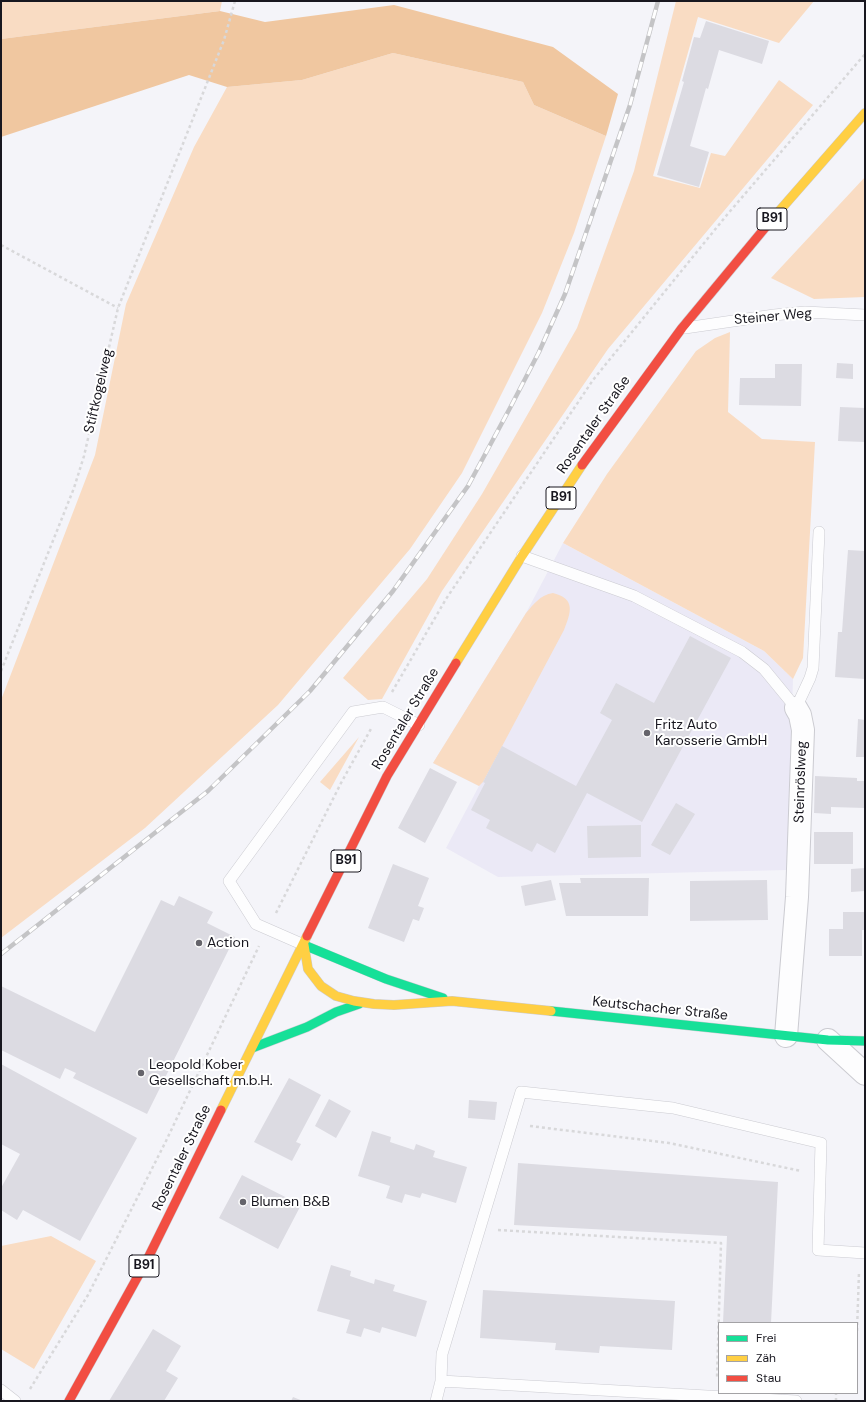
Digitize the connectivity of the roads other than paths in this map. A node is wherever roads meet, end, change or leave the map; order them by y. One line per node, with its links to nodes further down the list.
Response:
1 (865, 113): 3 (main road, Rosentaler Straße / B91)
2 (865, 315): 3 (lane, Steiner Weg)
3 (682, 328): 5 (main road, Rosentaler Straße / B91)
4 (819, 532): 6 (lane)
5 (522, 556): 6 (lane); 7 (main road, Rosentaler Straße / B91)
6 (796, 708): 11 (street, Steinröslweg)
7 (419, 725): 8 (main road, Rosentaler Straße / B91); 8 (lane)
8 (304, 945): 9 (main road); 10 (main road); 14 (main road, Rosentaler Straße / B91)
9 (452, 1001): 10 (main road); 11 (main road, Keutschacher Straße)
10 (359, 1004): 14 (main road)
11 (786, 1036): 12 (main road, Keutschacher Straße)
12 (828, 1040): 13 (main road, Keutschacher Straße); 15 (street)
13 (865, 1041)
14 (252, 1048): 20 (main road, Rosentaler Straße / B91)
15 (865, 1074)
16 (862, 1253): 17 (lane)
17 (441, 1381): 21 (lane); 22 (lane)
18 (1, 1390): 19 (lane)
19 (15, 1401)
20 (69, 1401)
21 (436, 1401)
22 (796, 1401)

